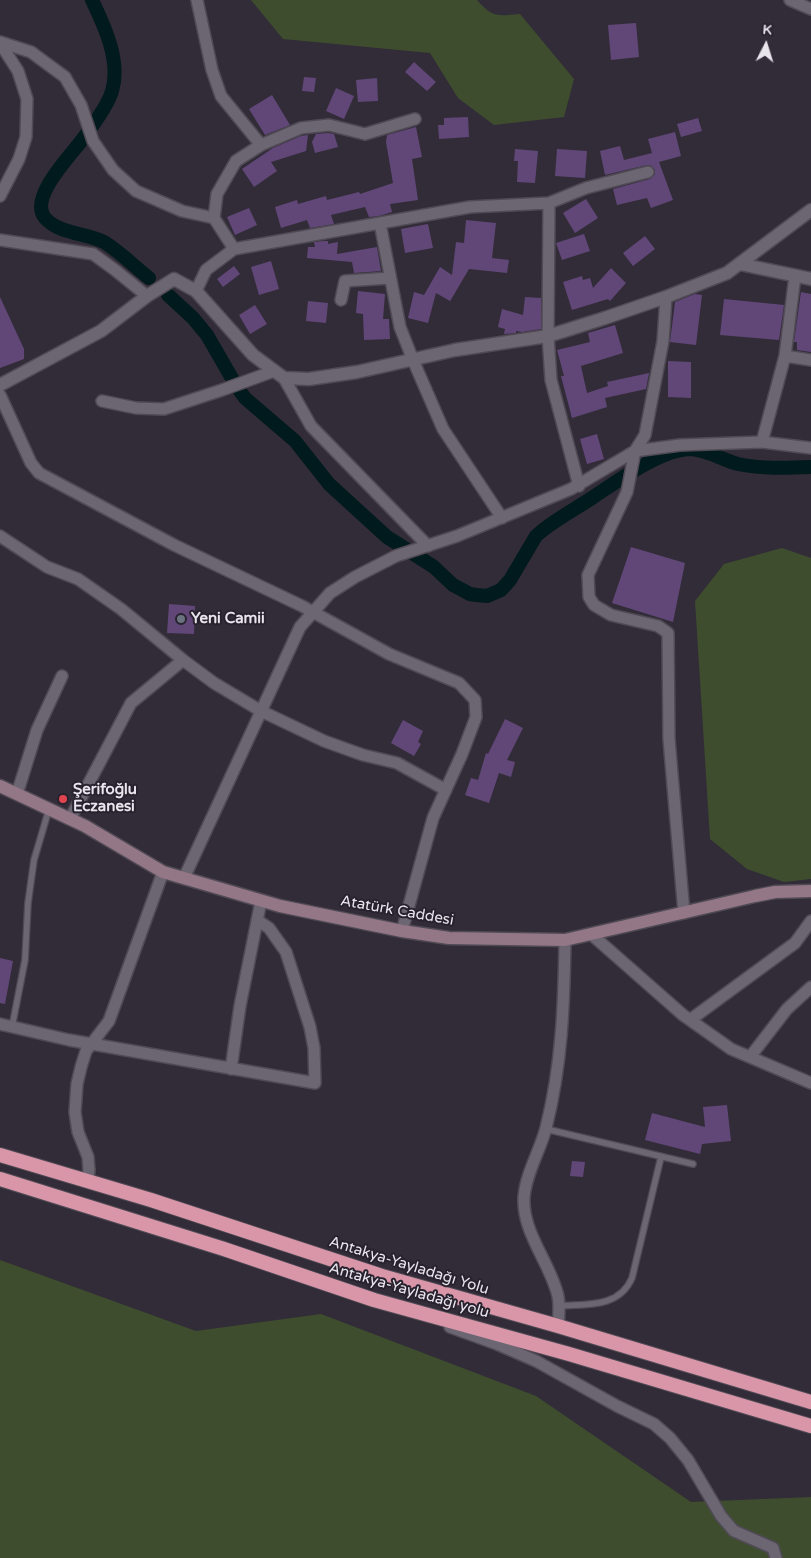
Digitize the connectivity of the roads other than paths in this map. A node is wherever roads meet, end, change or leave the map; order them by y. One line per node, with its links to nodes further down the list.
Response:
1 (197, 0): 6 (street)
2 (790, 0): 3 (street)
3 (811, 9)
4 (0, 43): 8 (street); 11 (street)
5 (415, 119): 6 (street)
6 (261, 145): 11 (street)
7 (648, 172): 9 (street)
8 (0, 196)
9 (549, 203): 12 (street); 23 (street)
10 (811, 210): 15 (street)
11 (214, 218): 14 (street)
12 (380, 223): 14 (street); 17 (street)
13 (0, 240): 20 (street)
14 (234, 249): 19 (street)
15 (740, 264): 16 (street); 21 (street)
16 (795, 276): 18 (street); 24 (street)
17 (390, 278): 22 (street); 25 (street)
18 (811, 278)
19 (196, 291): 20 (street); 27 (street)
20 (147, 296): 28 (street)
21 (666, 297): 23 (street); 33 (street)
22 (341, 300)
23 (548, 336): 25 (street); 34 (street)
24 (785, 356): 26 (street); 31 (street)
25 (413, 360): 27 (street); 35 (street)
26 (811, 360)
27 (279, 375): 30 (street); 37 (street)
28 (0, 385)
29 (0, 395): 38 (street)
30 (102, 401)
31 (762, 442): 32 (street); 33 (street)
32 (811, 448)
33 (635, 451): 34 (street); 51 (street)
34 (579, 486): 35 (street)
35 (502, 518): 37 (street)
36 (0, 536): 39 (street)
37 (423, 547): 38 (street)
38 (312, 612): 41 (street); 43 (street)
39 (183, 660): 41 (street); 46 (street)
40 (62, 676): 44 (street)
41 (261, 711): 43 (street); 48 (street)
42 (0, 786): 44 (main road, Atatürk Caddesi)
43 (446, 790): 54 (street)
44 (16, 794): 45 (main road, Atatürk Caddesi)
45 (49, 809): 46 (main road, Atatürk Caddesi); 60 (lane)
46 (70, 819): 47 (main road, Atatürk Caddesi)
47 (163, 872): 48 (main road, Atatürk Caddesi); 61 (street)
48 (184, 878): 50 (main road, Atatürk Caddesi)
49 (811, 891): 51 (main road, Atatürk Caddesi)
50 (261, 901): 52 (street); 54 (main road, Atatürk Caddesi)
51 (684, 912): 55 (main road, Atatürk Caddesi)
52 (257, 920): 63 (street); 63 (street)
53 (811, 921): 58 (street)
54 (402, 931): 56 (main road, Atatürk Caddesi)
55 (591, 934): 56 (main road, Atatürk Caddesi); 58 (street)
56 (565, 940): 65 (street)
57 (811, 987): 62 (street)
58 (690, 1020): 62 (street)
59 (0, 1024): 60 (street)
60 (12, 1027): 61 (street)
61 (93, 1044): 63 (street); 70 (street)
62 (750, 1057): 64 (street)
63 (231, 1069)
64 (811, 1083)
65 (546, 1129): 67 (lane); 72 (street)
66 (0, 1155): 70 (highway, Antakya-Yayladağı Yolu)
67 (661, 1157): 68 (lane); 72 (lane)
68 (693, 1164)
69 (0, 1179): 71 (highway, Antakya-Yayladağı yolu)
70 (88, 1181): 73 (highway, Antakya-Yayladağı Yolu)
71 (374, 1300): 75 (highway, Antakya-Yayladağı yolu); 76 (street)
72 (560, 1306): 73 (street)
73 (558, 1326): 74 (highway, Antakya-Yayladağı Yolu)
74 (811, 1402)
75 (811, 1426)
76 (776, 1558)

